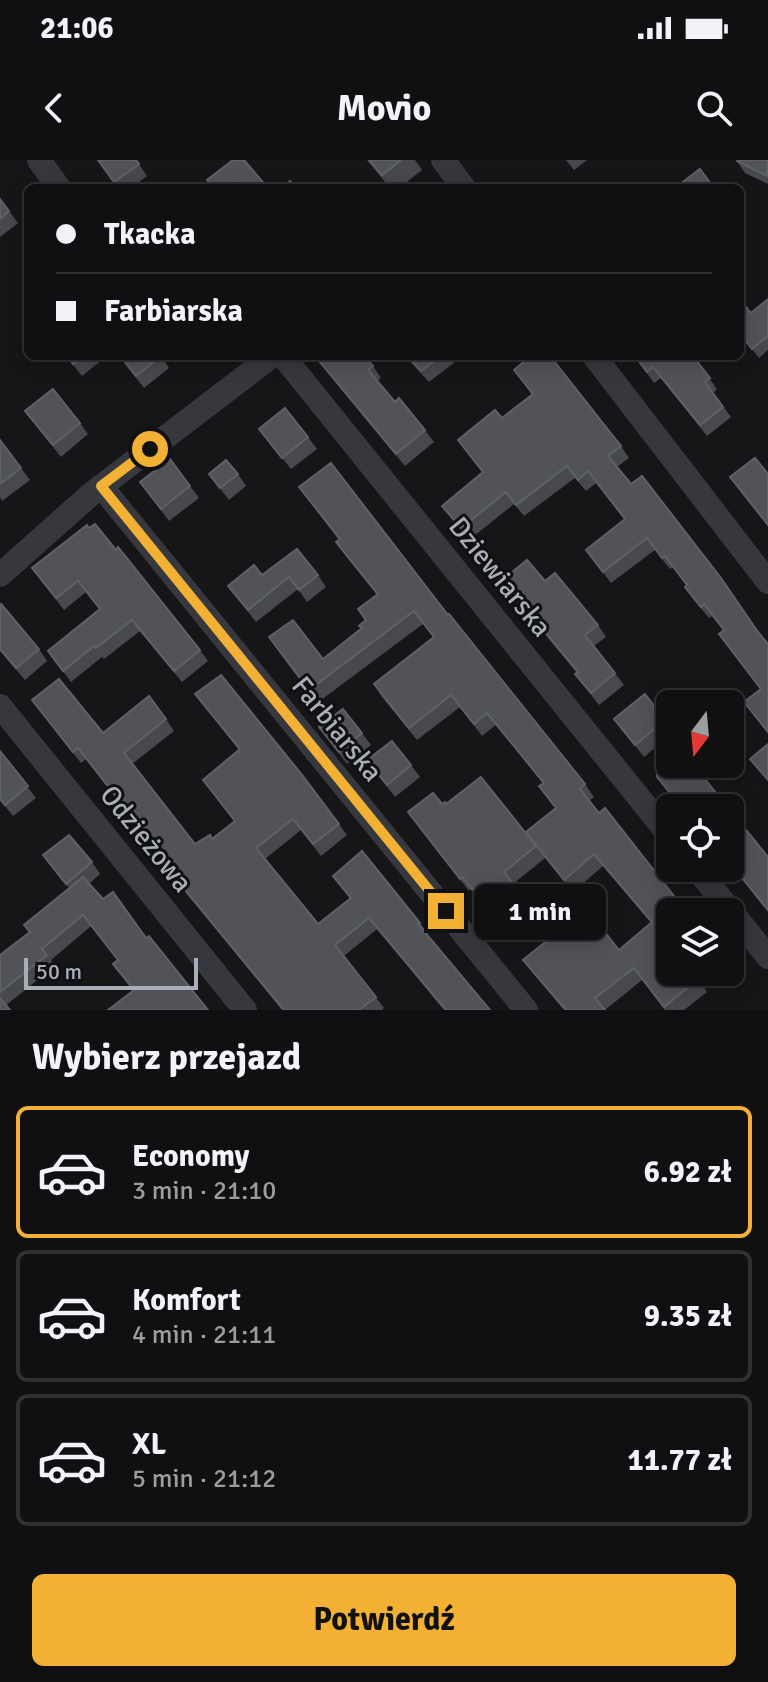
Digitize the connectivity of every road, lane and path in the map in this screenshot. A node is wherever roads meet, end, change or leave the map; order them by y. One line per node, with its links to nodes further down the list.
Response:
1 (39, 160): 3 (street)
2 (443, 160): 4 (street)
3 (56, 184)
4 (461, 184)
5 (267, 360): 8 (street)
6 (286, 360): 12 (street, Dziewiarska)
7 (597, 360): 10 (street)
8 (101, 486): 9 (street); 16 (street, Farbiarska)
9 (0, 575)
10 (768, 582)
11 (0, 706): 15 (street, Odzieżowa)
12 (656, 819)
13 (707, 882): 14 (street)
14 (768, 957)
15 (245, 1010)
16 (526, 1010)

